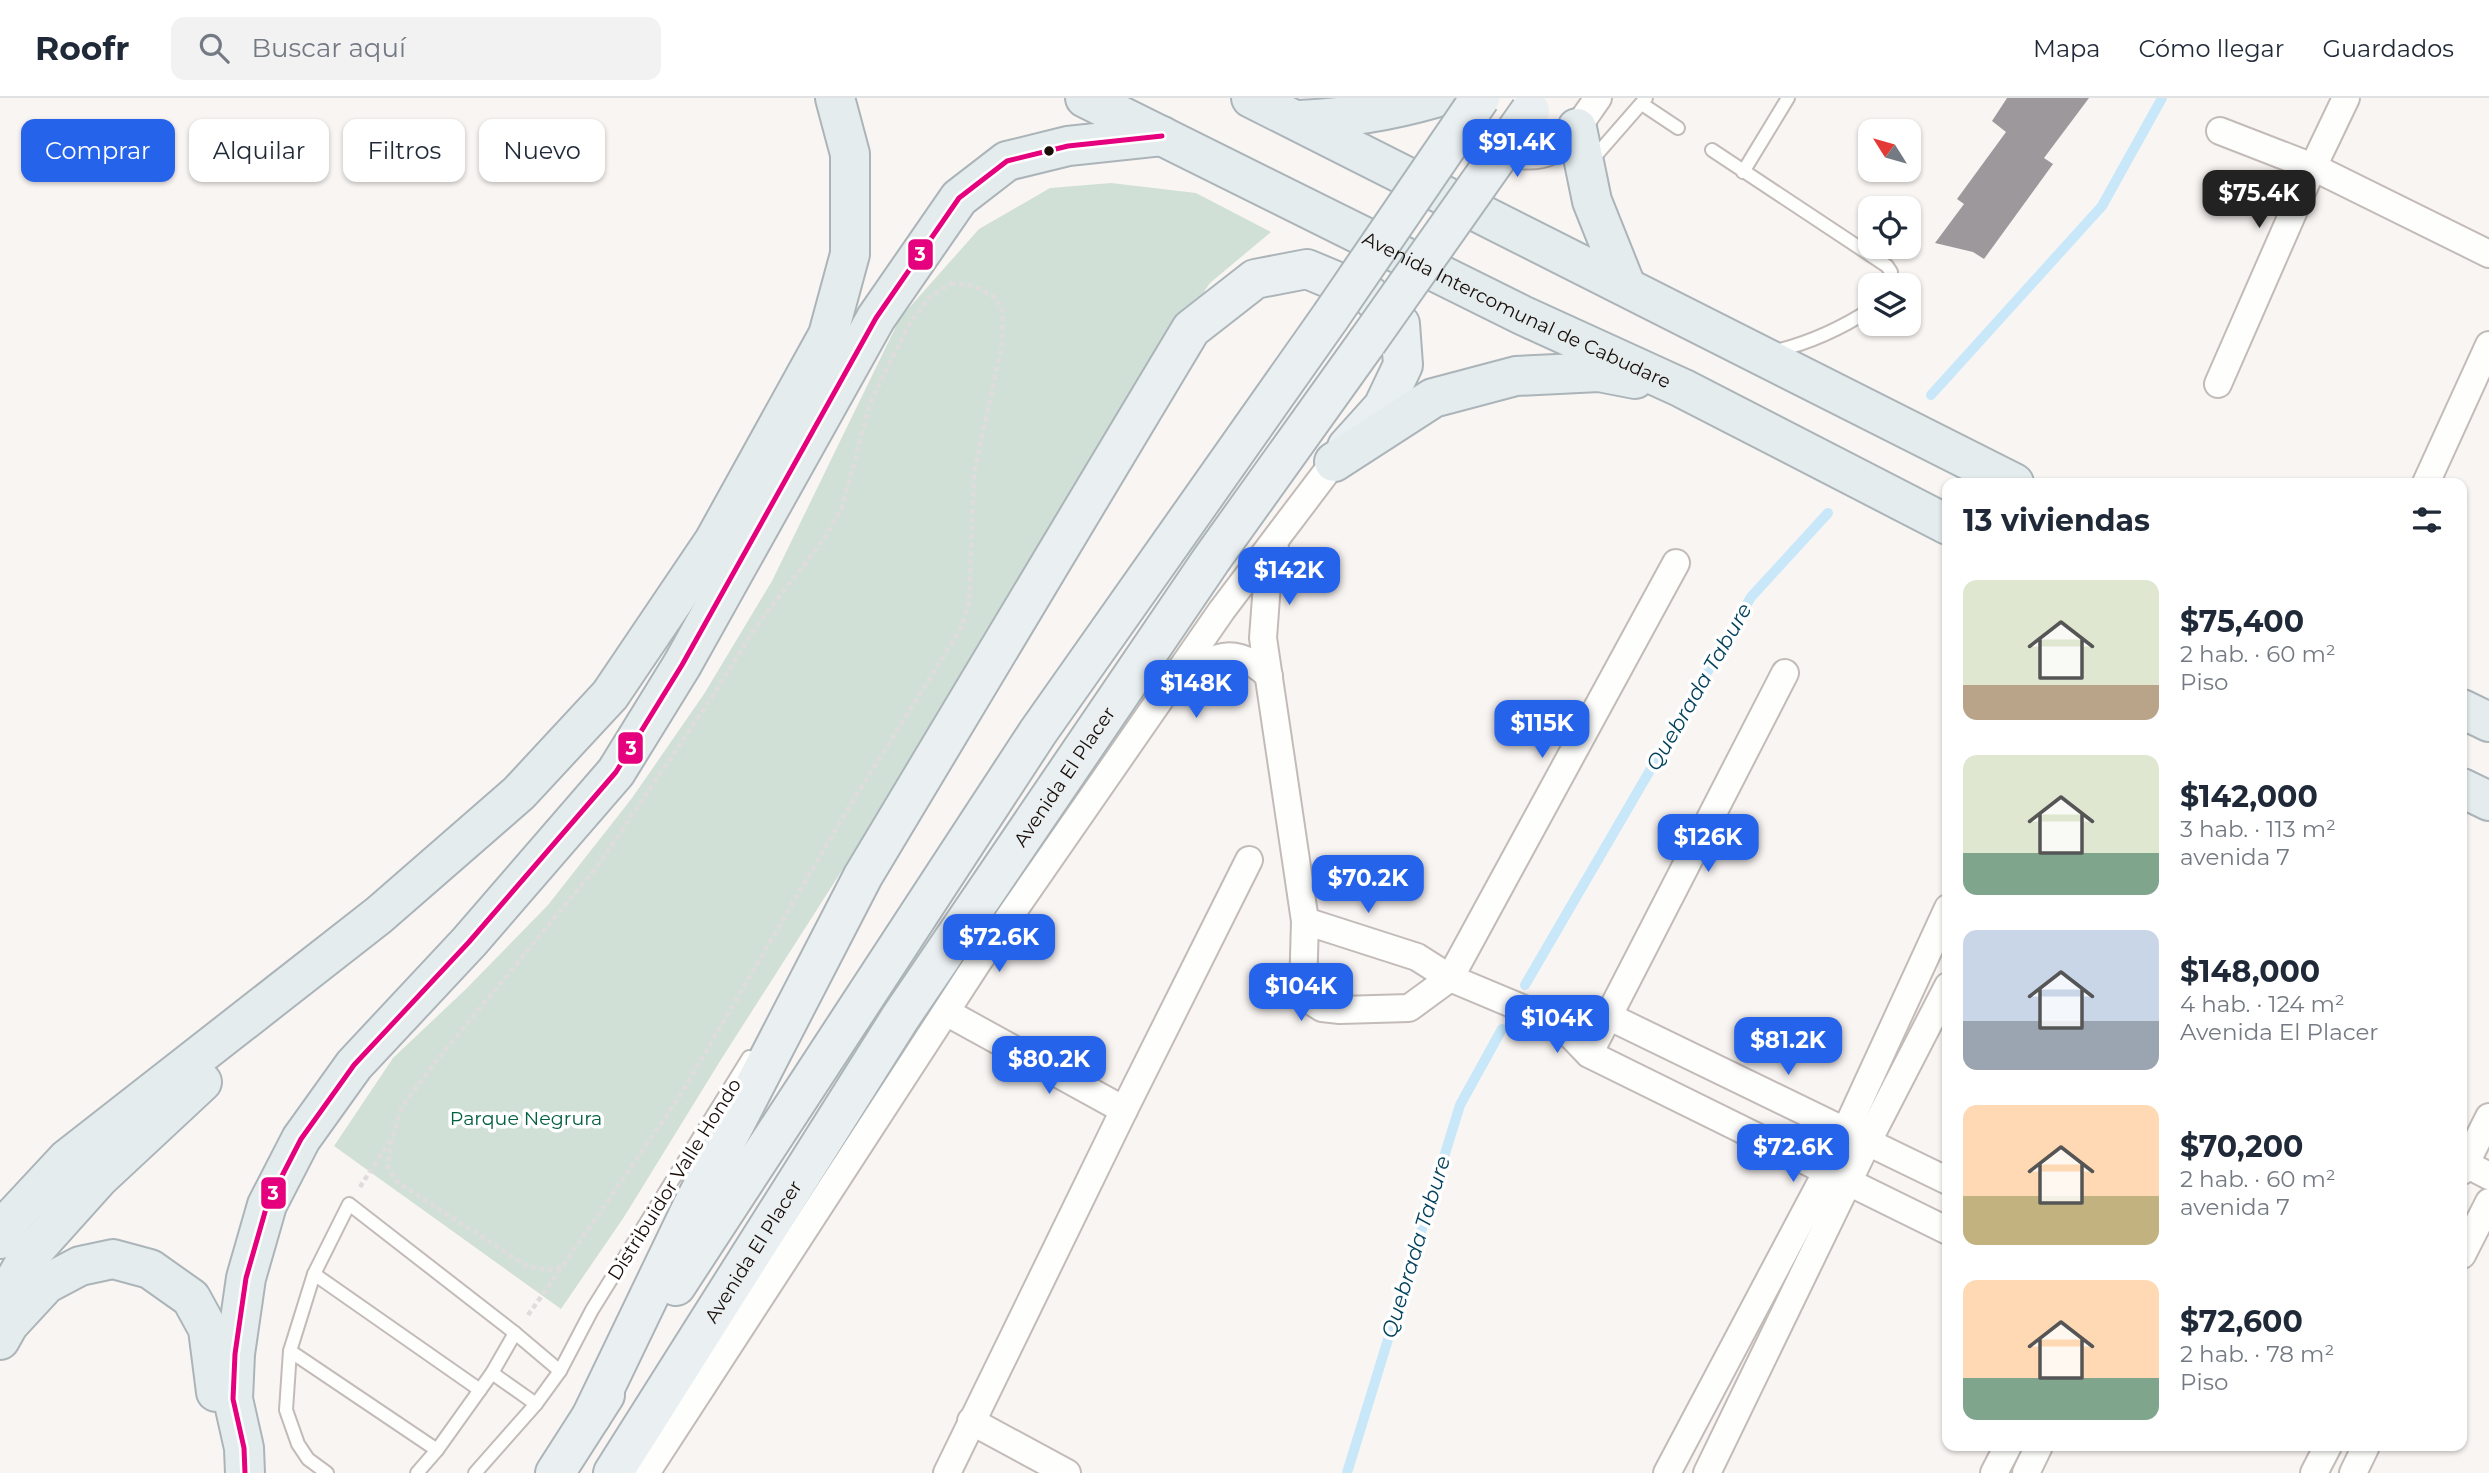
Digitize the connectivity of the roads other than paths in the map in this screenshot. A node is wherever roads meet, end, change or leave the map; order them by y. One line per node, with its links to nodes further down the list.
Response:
1 (835, 98): 43 (highway)
2 (1085, 98): 15 (highway, Avenida Intercomunal de Cabudare)
3 (1251, 98): 12 (highway)
4 (1435, 98): 12 (highway)
5 (1465, 98): 11 (street)
6 (1480, 98): 73 (main road, bridge)
7 (1788, 98): 19 (lane)
8 (2346, 98): 17 (street)
9 (1644, 101): 13 (lane); 18 (lane)
10 (1534, 104): 85 (main road, Avenida El Placer, bridge)
11 (1587, 113): 18 (highway)
12 (1297, 121): 22 (highway)
13 (1678, 128)
14 (2220, 131): 17 (street)
15 (1163, 136): 27 (highway, Avenida Intercomunal de Cabudare); 80 (highway)
16 (1712, 150): 19 (lane)
17 (2313, 167): 20 (street); 26 (street)
18 (1584, 169): 22 (highway)
19 (1743, 172): 21 (lane)
20 (2489, 254)
21 (1891, 273)
22 (1626, 286): 25 (highway)
23 (1858, 318): 25 (lane)
24 (2489, 345): 30 (street)
25 (1761, 354): 29 (highway)
26 (2218, 384)
27 (1682, 388): 28 (highway); 31 (highway, Avenida Intercomunal de Cabudare)
28 (1334, 462): 32 (street); 42 (main road)
29 (2004, 478)
30 (2428, 478)
31 (1942, 522)
32 (1277, 538): 35 (street); 38 (street)
33 (1676, 563): 46 (street)
34 (1785, 673): 50 (street)
35 (1269, 676): 38 (street); 44 (street)
36 (2467, 711): 37 (highway)
37 (2489, 722)
38 (1121, 757): 49 (street)
39 (2467, 790): 40 (highway)
40 (2489, 801)
41 (1249, 860): 54 (street)
42 (863, 876): 48 (lane); 73 (main road)
43 (379, 915): 62 (highway); 65 (highway)
44 (1305, 921): 46 (street); 46 (street)
45 (1942, 923): 56 (street)
46 (1450, 978): 51 (street)
47 (1942, 996): 56 (street)
48 (777, 1012)
49 (946, 1012): 54 (street); 86 (street)
50 (1608, 1016): 51 (street); 53 (street); 56 (street)
51 (1560, 1024): 53 (street)
52 (756, 1046): 69 (lane, Distribuidor Valle Hondo)
53 (1589, 1054): 58 (street)
54 (1124, 1110): 74 (street)
55 (2489, 1117): 57 (street)
56 (1856, 1137): 58 (street); 59 (street)
57 (2472, 1170)
58 (1838, 1176): 61 (street); 89 (street); 90 (street)
59 (1942, 1178)
60 (2489, 1202): 63 (street)
61 (1942, 1228)
62 (0, 1238)
63 (2467, 1245)
64 (314, 1274): 66 (lane); 68 (lane); 71 (lane)
65 (0, 1306)
66 (515, 1333): 69 (lane); 70 (lane)
67 (0, 1340): 80 (highway)
68 (290, 1352): 75 (lane); 81 (lane)
69 (560, 1371): 72 (lane, Distribuidor Valle Hondo)
70 (492, 1373): 71 (lane); 72 (lane)
71 (480, 1390): 75 (lane)
72 (536, 1404): 83 (lane, Distribuidor Valle Hondo)
73 (591, 1417): 84 (main road)
74 (971, 1421): 87 (street); 88 (street)
75 (437, 1450): 82 (lane)
76 (2005, 1451): 91 (street)
77 (2037, 1451): 92 (street)
78 (2325, 1451): 93 (street)
79 (2364, 1451): 94 (street)
80 (245, 1473)
81 (327, 1473)
82 (416, 1473)
83 (475, 1473)
84 (555, 1473)
85 (612, 1473)
86 (646, 1473)
87 (947, 1473)
88 (1067, 1473)
89 (1667, 1473)
90 (1707, 1473)
91 (1994, 1473)
92 (2026, 1473)
93 (2314, 1473)
94 (2353, 1473)

